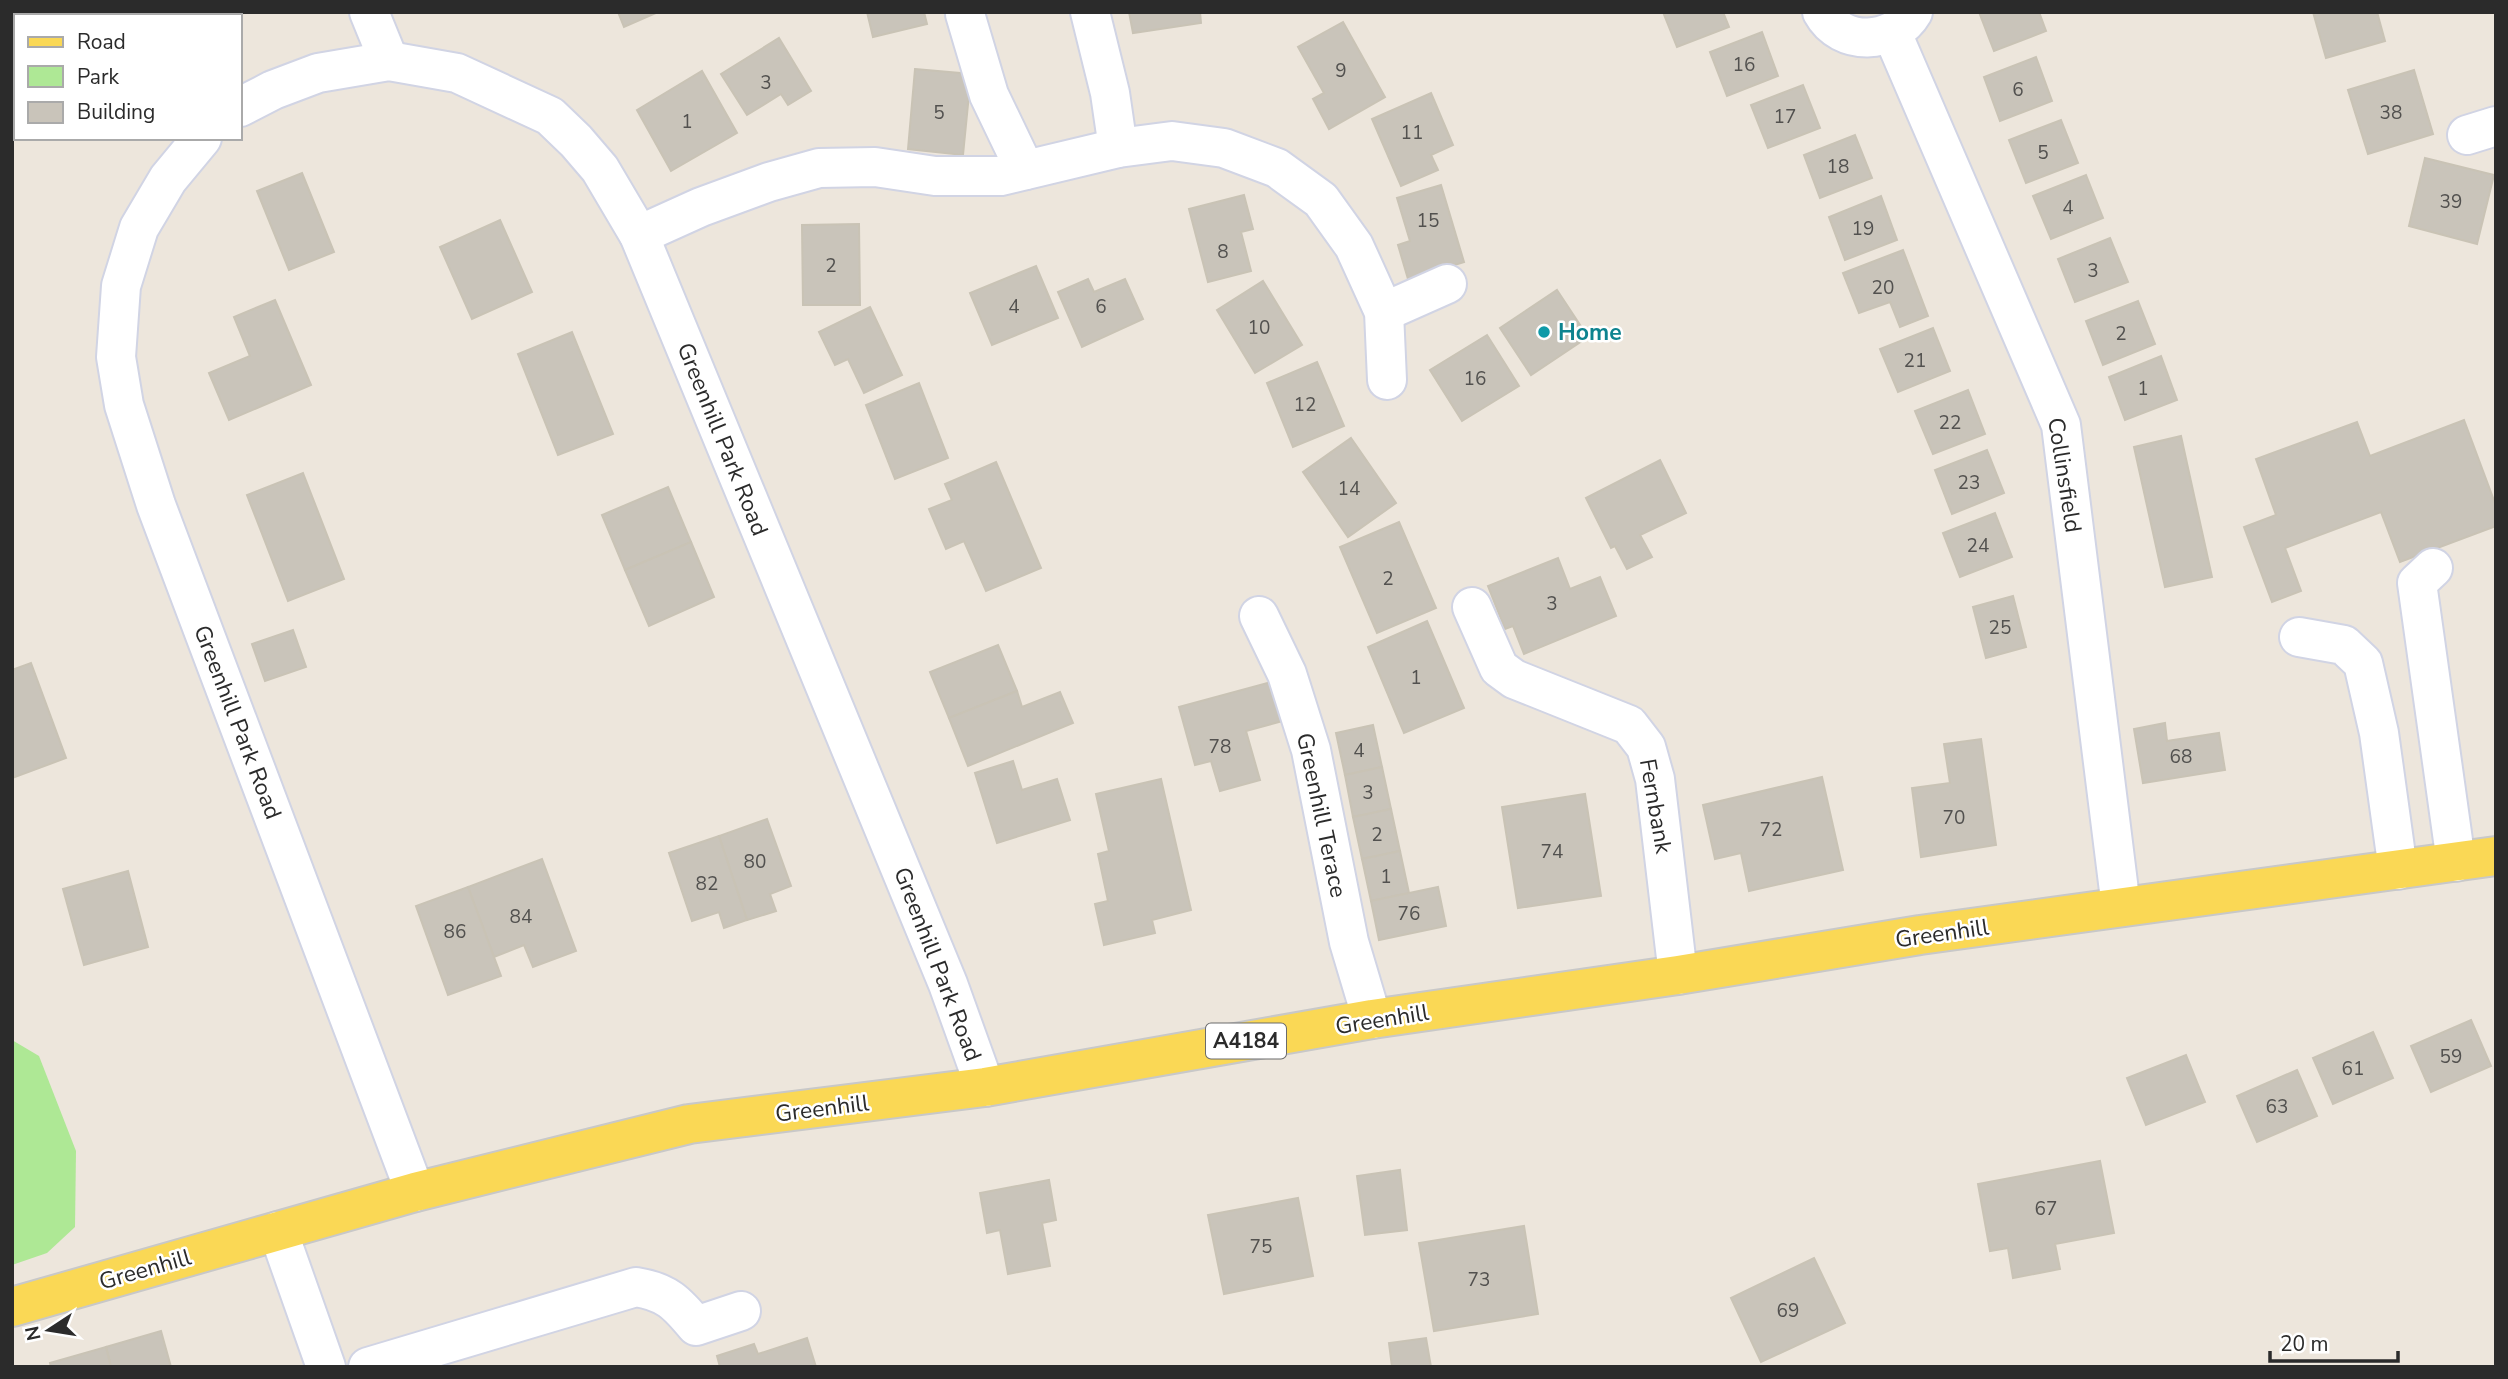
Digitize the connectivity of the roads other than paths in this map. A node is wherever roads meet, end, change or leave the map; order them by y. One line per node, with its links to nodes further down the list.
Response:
1 (369, 12): 6 (street)
2 (1090, 12): 9 (street)
3 (1822, 12): 5 (street, Collinsfield)
4 (965, 14): 10 (street)
5 (1903, 22): 22 (street, Collinsfield)
6 (389, 61): 7 (street, Greenhill Park Road); 11 (street, Greenhill Park Road)
7 (242, 106)
8 (200, 140): 26 (street, Greenhill Park Road)
9 (1118, 148): 10 (street); 13 (street)
10 (1026, 170): 11 (street)
11 (639, 235): 25 (street, Greenhill Park Road)
12 (1447, 284): 13 (street)
13 (1384, 312): 14 (street)
14 (1387, 380)
15 (2433, 568): 20 (street)
16 (1472, 607): 23 (street, Fernbank)
17 (1259, 616): 24 (street, Greenhill Terace)
18 (2299, 637): 21 (street)
19 (2496, 856): 20 (main road, Greenhill / A4184)
20 (2456, 862): 21 (main road, Greenhill / A4184)
21 (2398, 870): 22 (main road, Greenhill / A4184)
22 (2121, 907): 23 (main road, Greenhill / A4184)
23 (1678, 975): 24 (main road, Greenhill / A4184)
24 (1373, 1019): 25 (main road, Greenhill / A4184)
25 (985, 1087): 26 (main road, Greenhill / A4184)
26 (415, 1192): 27 (main road, Greenhill / A4184)
27 (278, 1231): 28 (main road, Greenhill / A4184); 30 (street)
28 (12, 1307)
29 (741, 1311): 31 (street)
30 (326, 1367)
31 (368, 1367)

